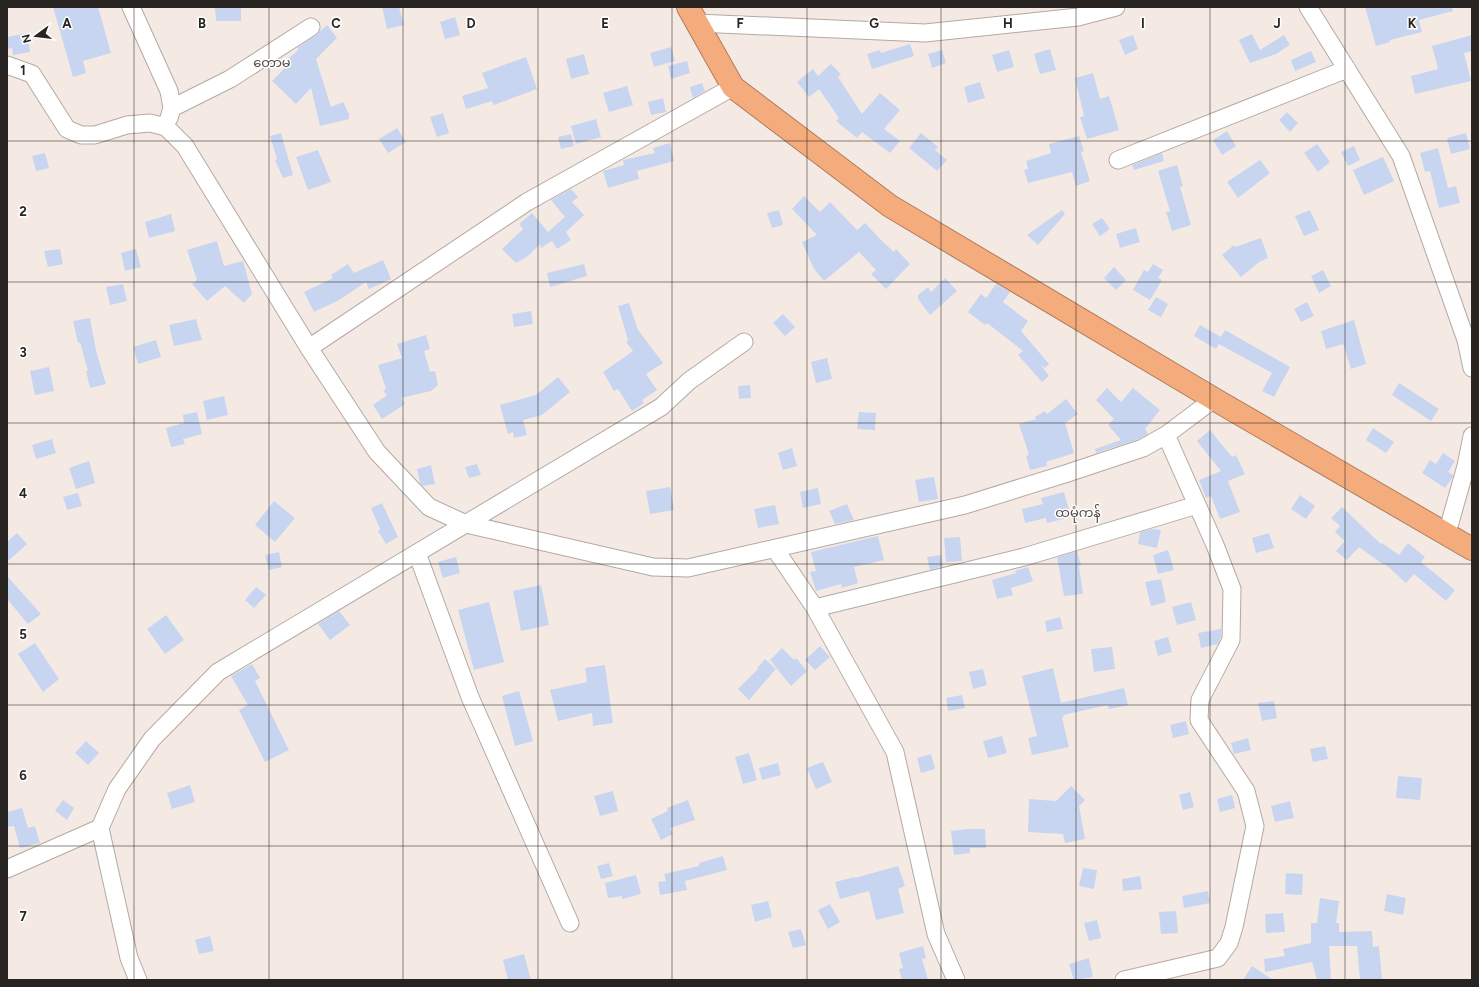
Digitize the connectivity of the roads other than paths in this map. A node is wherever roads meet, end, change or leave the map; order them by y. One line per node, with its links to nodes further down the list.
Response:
1 (131, 7): 9 (street)
2 (1116, 7): 4 (street)
3 (1308, 7): 7 (street)
4 (692, 15): 8 (highway)
5 (311, 27): 9 (street)
6 (7, 65): 10 (street)
7 (1347, 69): 11 (street); 14 (street)
8 (733, 87): 13 (street); 15 (highway)
9 (172, 108): 10 (street)
10 (166, 127): 13 (street)
11 (1118, 160)
12 (744, 342): 19 (street)
13 (309, 348): 19 (street)
14 (1472, 368)
15 (1214, 399): 16 (street); 20 (highway)
16 (1166, 435): 18 (street); 21 (street)
17 (1472, 436): 20 (street)
18 (1197, 505): 24 (street); 30 (street)
19 (466, 524): 21 (street); 23 (street)
20 (1447, 533): 22 (highway)
21 (775, 549): 24 (street)
22 (1472, 549)
23 (417, 553): 25 (street); 27 (street)
24 (815, 608): 29 (street)
25 (100, 828): 26 (street); 28 (street)
26 (7, 869)
27 (570, 923)
28 (138, 980)
29 (956, 980)
30 (1124, 980)

